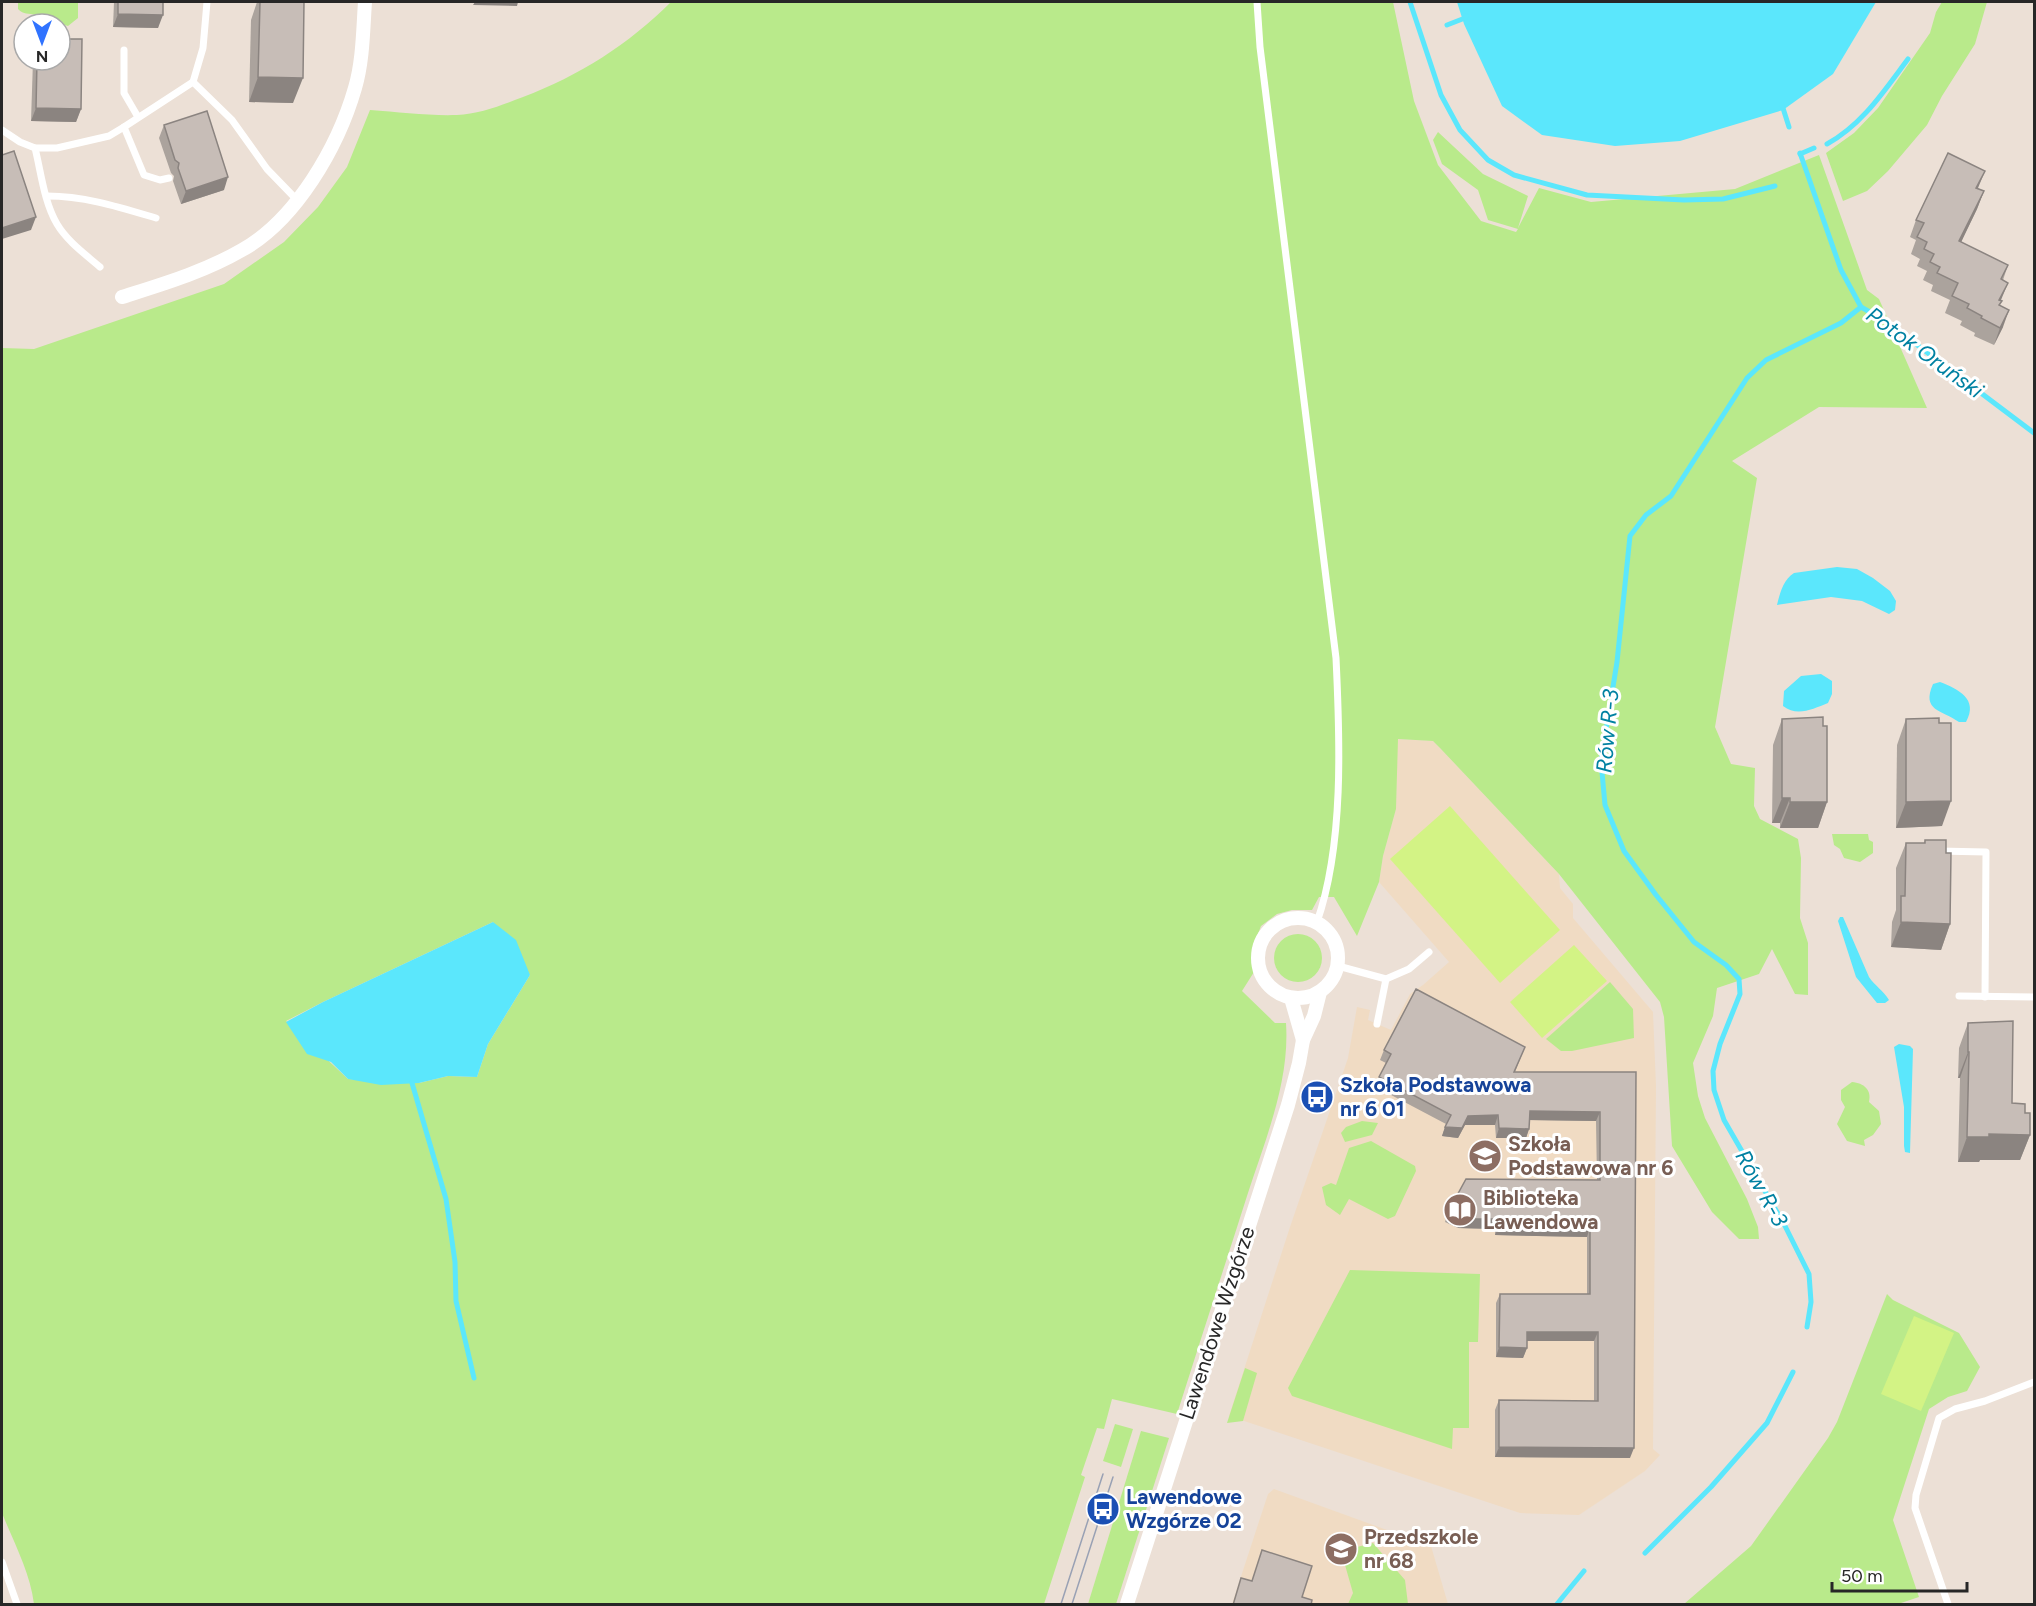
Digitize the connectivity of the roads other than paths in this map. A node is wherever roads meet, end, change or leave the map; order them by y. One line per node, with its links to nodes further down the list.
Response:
1 (207, 2): 5 (lane)
2 (365, 2): 12 (street)
3 (1257, 2): 17 (lane)
4 (124, 50): 6 (lane)
5 (193, 82): 6 (lane); 12 (lane)
6 (138, 117): 7 (lane)
7 (124, 127): 9 (lane); 10 (lane)
8 (2, 130): 9 (lane)
9 (35, 148): 11 (lane)
10 (169, 178)
11 (46, 196): 13 (lane); 14 (lane)
12 (297, 200): 15 (street)
13 (156, 218)
14 (99, 267)
15 (122, 297)
16 (1930, 851): 23 (lane)
17 (1317, 922): 19 (street); 25 (street)
18 (1429, 952): 20 (lane)
19 (1338, 966): 20 (lane); 21 (street, Lawendowe Wzgórze)
20 (1386, 979): 26 (lane)
21 (1320, 992): 25 (street); 27 (street, Lawendowe Wzgórze)
22 (1959, 996): 23 (lane)
23 (1985, 997): 24 (lane)
24 (2034, 997)
25 (1292, 998): 27 (street, Lawendowe Wzgórze)
26 (1377, 1024)
27 (1303, 1040): 31 (street, Lawendowe Wzgórze)
28 (2034, 1382): 32 (lane)
29 (2, 1562): 30 (lane)
30 (17, 1605)
31 (1127, 1605)
32 (1948, 1605)

